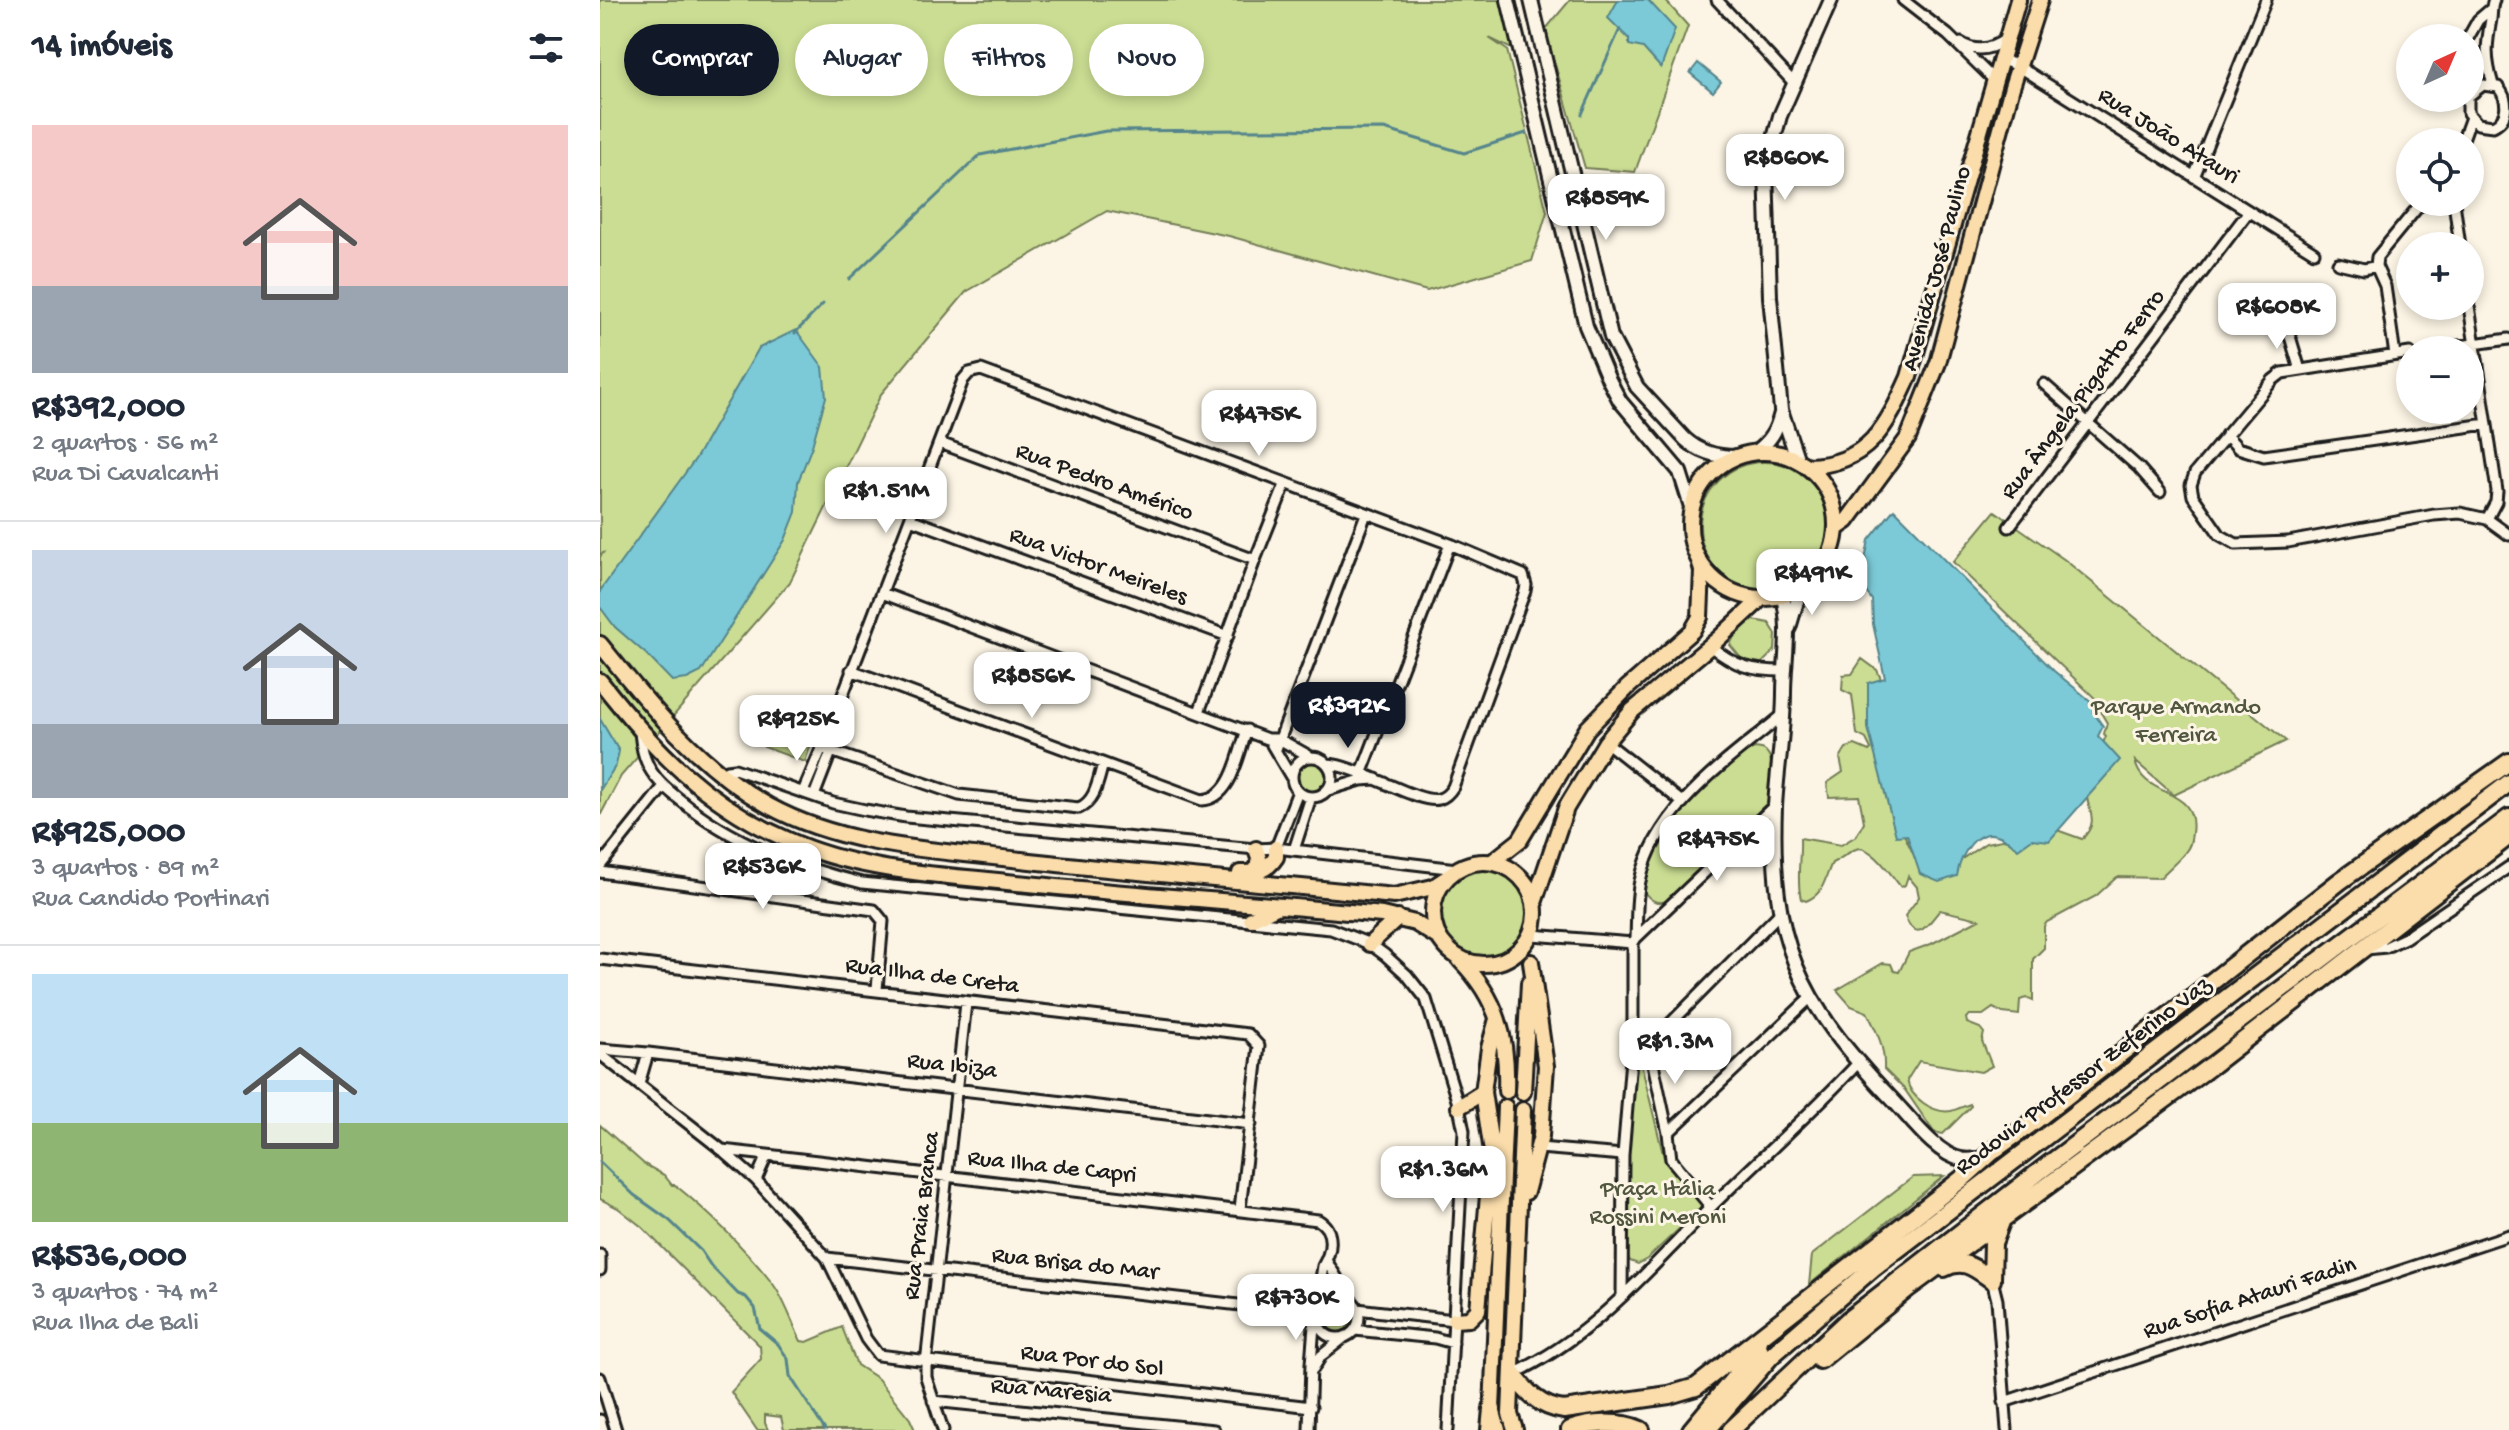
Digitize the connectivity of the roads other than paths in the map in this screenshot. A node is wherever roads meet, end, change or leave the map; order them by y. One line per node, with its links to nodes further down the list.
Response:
1 (1508, 0): 50 (street)
2 (1531, 0): 46 (street)
3 (1717, 0): 17 (street)
4 (1831, 0): 17 (street)
5 (1903, 0): 11 (street)
6 (2018, 0): 12 (main road, Avenida José Paulino)
7 (2040, 0): 15 (main road, Avenida José Paulino)
8 (2266, 0): 25 (street)
9 (2493, 4): 10 (street); 13 (street)
10 (2476, 24)
11 (1948, 35): 12 (street); 16 (street)
12 (2006, 39): 14 (main road, Avenida José Paulino)
13 (2486, 40): 18 (street)
14 (2000, 59): 15 (street, Rua João Atauri); 16 (main road, Avenida José Paulino)
15 (2018, 66): 25 (street, Rua João Atauri); 32 (main road, Avenida José Paulino)
16 (1994, 80): 31 (main road, Avenida José Paulino)
17 (1794, 83): 39 (street)
18 (2493, 85): 19 (street); 20 (street)
19 (2484, 86)
20 (2508, 98): 23 (street)
21 (2469, 112): 22 (street)
22 (2471, 117): 23 (street); 24 (street)
23 (2505, 121)
24 (2467, 128)
25 (2194, 177): 26 (street, Rua João Atauri)
26 (2249, 211): 28 (street, Rua João Atauri); 41 (street, Rua Ângela Pigatto Ferro)
27 (2411, 216): 30 (street)
28 (2314, 252)
29 (2338, 263): 30 (street)
30 (2376, 266): 36 (street)
31 (1935, 290): 32 (main road); 47 (main road, Avenida José Paulino)
32 (1955, 297): 55 (main road, Avenida José Paulino)
33 (2286, 323): 37 (street)
34 (2509, 339): 35 (street)
35 (2484, 343)
36 (2395, 355): 37 (street)
37 (2300, 370): 43 (street)
38 (2044, 384): 41 (street)
39 (1781, 410): 45 (street); 47 (street)
40 (2484, 411): 42 (street)
41 (2087, 423): 49 (street); 54 (street, Rua Ângela Pigatto Ferro)
42 (2486, 424): 43 (street); 53 (street)
43 (2226, 435): 53 (street)
44 (940, 443): 48 (street); 52 (street); 59 (street, Rua Pedro Américo)
45 (1756, 452): 46 (main road); 47 (main road)
46 (1736, 457): 50 (main road)
47 (1803, 464): 55 (main road)
48 (1285, 485): 51 (street); 59 (street)
49 (2160, 492)
50 (1692, 510): 58 (main road)
51 (1366, 514): 57 (street); 76 (street)
52 (910, 519): 61 (street); 65 (street, Rua Victor Meireles)
53 (2487, 519): 56 (street)
54 (2009, 527)
55 (1837, 528): 60 (main road)
56 (2509, 535)
57 (1450, 544): 82 (street); 85 (street)
58 (1698, 557): 63 (main road); 100 (main road)
59 (1255, 560): 65 (street)
60 (1801, 588): 62 (main road); 64 (street)
61 (882, 593): 68 (street); 71 (street)
62 (1782, 595): 63 (main road); 64 (street)
63 (1762, 598): 67 (main road)
64 (1787, 635): 69 (street)
65 (1228, 636): 71 (street)
66 (600, 644): 83 (main road)
67 (1710, 646): 69 (street); 75 (main road)
68 (851, 670): 77 (street); 80 (street)
69 (1784, 671): 72 (street)
70 (600, 681): 74 (main road)
71 (1199, 712): 73 (street)
72 (1784, 714): 93 (street); 94 (street)
73 (1247, 730): 76 (street); 80 (street)
74 (640, 732): 87 (street); 107 (main road)
75 (1606, 742): 93 (street); 108 (main road)
76 (1277, 744): 78 (street); 84 (street)
77 (826, 750): 80 (street); 90 (street); 91 (street)
78 (1311, 757): 81 (street); 84 (street)
79 (2509, 762): 145 (highway)
80 (1103, 764)
81 (1327, 764): 82 (street); 89 (street)
82 (1362, 772): 85 (street)
83 (721, 774): 90 (street); 103 (main road)
84 (1292, 778): 88 (street)
85 (1376, 779): 89 (street)
86 (2509, 783): 191 (highway, Rodovia Professor Zeferino Vaz)
87 (664, 786): 102 (street); 112 (street)
88 (1298, 791): 92 (street); 97 (street)
89 (1325, 791): 92 (street)
90 (803, 792): 91 (street)
91 (814, 796): 98 (street)
92 (1311, 797): 99 (street)
93 (1682, 802): 115 (street)
94 (1775, 805): 110 (street); 115 (street)
95 (2509, 818): 192 (highway, Rodovia Professor Zeferino Vaz)
96 (2509, 836): 117 (highway)
97 (1276, 848): 98 (street); 99 (street); 104 (main road)
98 (1256, 849): 104 (main road)
99 (1294, 850): 105 (street)
100 (1492, 862): 105 (main road); 108 (main road)
101 (2509, 867): 117 (street)
102 (600, 869): 121 (street)
103 (1108, 870): 106 (main road); 107 (main road)
104 (1254, 873): 106 (main road)
105 (1451, 874): 106 (main road); 114 (main road)
106 (1209, 877)
107 (1169, 899): 109 (main road)
108 (1535, 900): 113 (main road)
109 (1279, 905): 111 (main road); 112 (main road)
110 (1780, 913): 122 (street); 126 (street)
111 (1398, 918): 114 (main road); 116 (main road)
112 (1251, 919): 116 (street)
113 (1531, 936): 115 (street); 118 (main road); 120 (main road)
114 (1439, 938): 118 (main road)
115 (1635, 940): 125 (street)
116 (1370, 944): 135 (street)
117 (2362, 949): 152 (highway)
118 (1457, 957): 124 (main road)
119 (600, 959): 121 (street, Rua Ilha de Creta)
120 (1531, 962): 134 (main road); 140 (main road)
121 (877, 989): 123 (street, Rua Ilha de Creta)
122 (1810, 998): 129 (street); 139 (street)
123 (966, 1003): 131 (street, Rua Praia Branca); 138 (street, Rua Ilha de Creta)
124 (1497, 1019): 132 (main road); 133 (main road)
125 (1633, 1035): 126 (street); 144 (street)
126 (1649, 1045): 139 (street)
127 (600, 1052): 128 (street, Rua Ibiza); 130 (street)
128 (648, 1053): 130 (street); 131 (street, Rua Ibiza)
129 (1858, 1063): 145 (street); 148 (street)
130 (639, 1084): 142 (street)
131 (957, 1088): 138 (street, Rua Ibiza); 146 (street, Rua Praia Branca)
132 (1506, 1091)
133 (1483, 1092): 135 (main road); 141 (main road)
134 (1523, 1092)
135 (1459, 1107): 165 (street)
136 (1505, 1107): 149 (main road)
137 (1523, 1110): 151 (main road)
138 (1251, 1124): 150 (street)
139 (1668, 1133): 148 (street)
140 (1539, 1148): 144 (street); 151 (main road)
141 (1493, 1149): 149 (main road); 165 (main road)
142 (722, 1150): 143 (street, Rua Ilha de Capri); 147 (street)
143 (767, 1155): 146 (street, Rua Ilha de Capri); 147 (street)
144 (1623, 1155): 161 (street)
145 (1985, 1158): 166 (highway)
146 (947, 1176): 150 (street, Rua Ilha de Capri); 158 (street, Rua Praia Branca)
147 (756, 1180): 155 (street)
148 (1711, 1207): 161 (street)
149 (1499, 1208): 177 (main road)
150 (1240, 1209): 156 (street, Rua Ilha de Capri)
151 (1520, 1211): 172 (main road)
152 (2001, 1222): 159 (highway); 160 (highway)
153 (2509, 1235): 175 (street, Rua Sofia Atauri Fadin)
154 (600, 1255): 157 (street)
155 (827, 1258): 158 (street, Rua Brisa do Mar); 170 (street, Rua Por do Sol)
156 (1327, 1262): 162 (street); 163 (street)
157 (600, 1270)
158 (937, 1270): 163 (street, Rua Brisa do Mar); 170 (street, Rua Praia Branca)
159 (1992, 1280): 160 (highway); 175 (street)
160 (1907, 1289): 193 (highway)
161 (1622, 1297): 172 (street)
162 (1354, 1305): 163 (street); 164 (street); 167 (street)
163 (1318, 1314): 167 (street); 171 (street)
164 (1408, 1315): 165 (street); 168 (street)
165 (1454, 1320): 169 (street)
166 (1781, 1322): 172 (highway); 190 (highway)
167 (1350, 1333): 168 (street); 171 (street)
168 (1405, 1334): 169 (street)
169 (1453, 1343): 184 (street)
170 (926, 1363): 174 (street, Rua Praia Branca); 176 (street, Rua Por do Sol)
171 (1313, 1369): 176 (street)
172 (1513, 1374): 187 (main road)
173 (600, 1378): 178 (street)
174 (933, 1401): 181 (street, Rua Praia Branca); 182 (street, Rua Maresia)
175 (2004, 1402): 194 (street)
176 (1311, 1407): 183 (street)
177 (1492, 1409): 185 (highway); 186 (main road)
178 (603, 1416): 179 (street); 180 (street)
179 (603, 1430)
180 (616, 1430)
181 (943, 1430)
182 (1214, 1430)
183 (1309, 1430)
184 (1448, 1430)
185 (1490, 1430)
186 (1498, 1430)
187 (1515, 1430)
188 (1570, 1430): 189 (highway)
189 (1641, 1430)
190 (1691, 1430)
191 (1707, 1430)
192 (1731, 1430)
193 (1747, 1430)
194 (2007, 1430)

